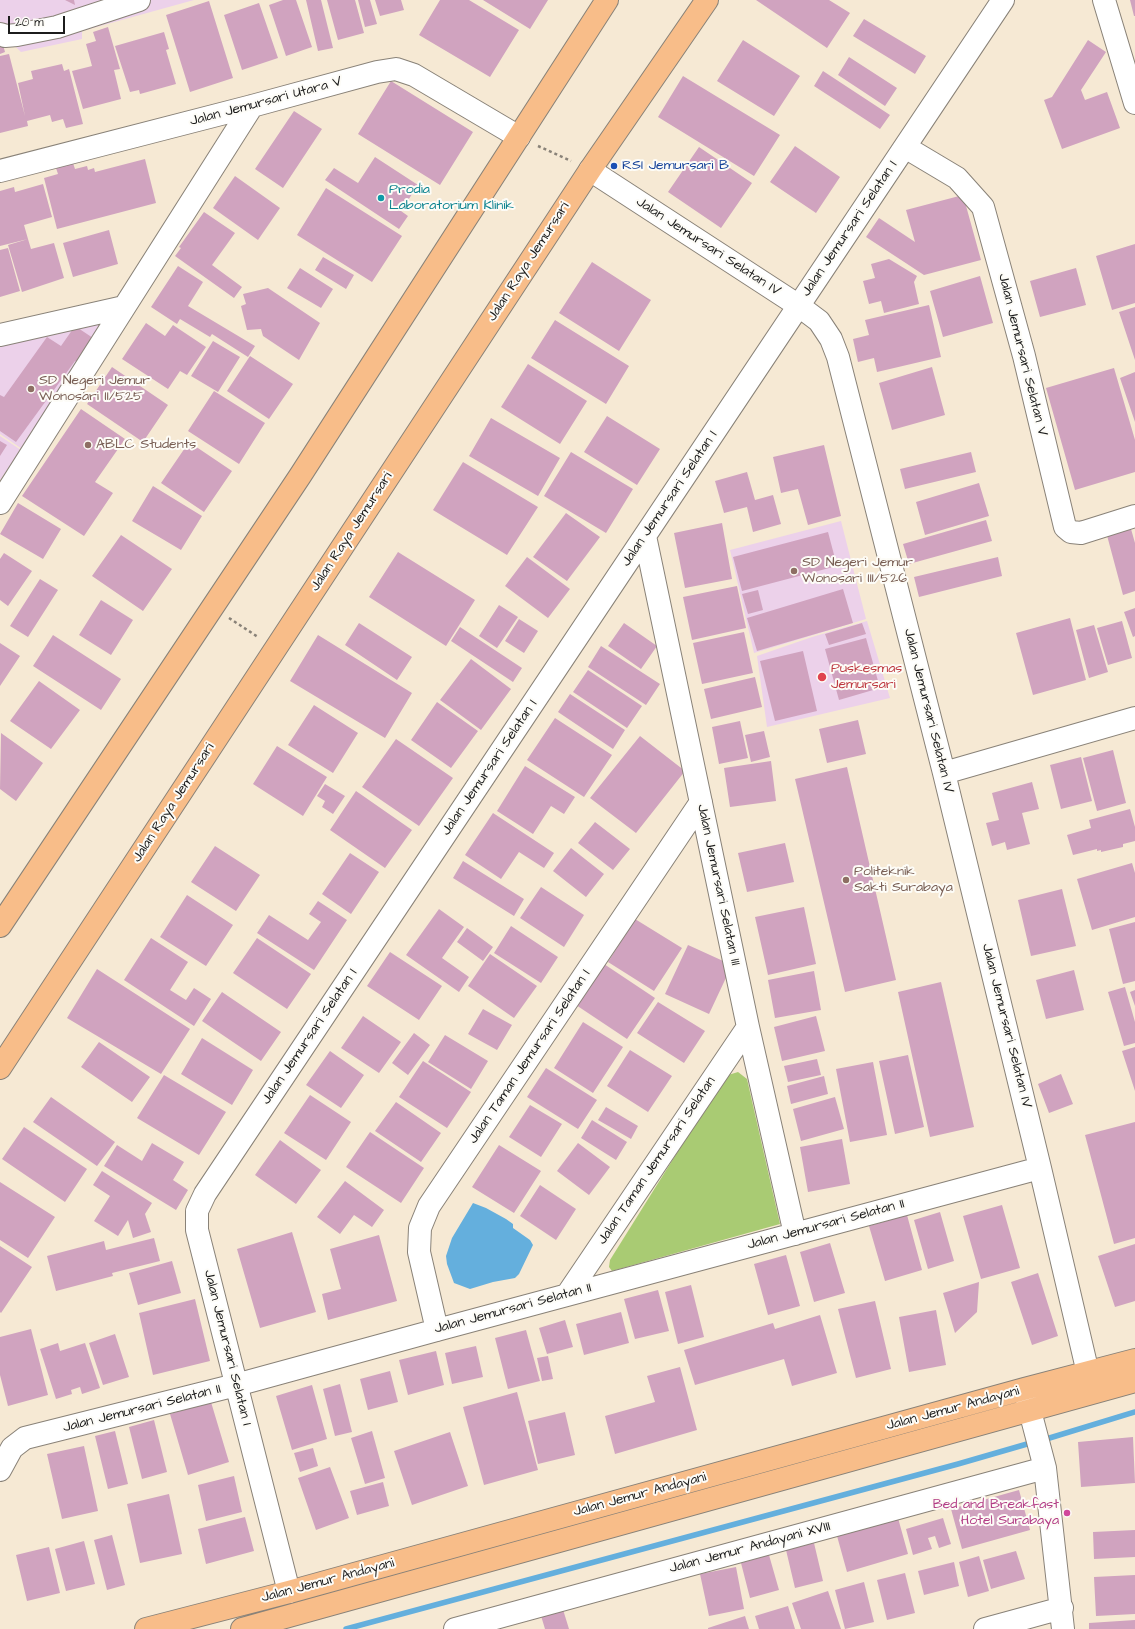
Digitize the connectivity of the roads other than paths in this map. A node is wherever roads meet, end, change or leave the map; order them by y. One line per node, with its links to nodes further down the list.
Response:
1 (139, 0): 6 (street)
2 (607, 0): 9 (main road)
3 (707, 0): 11 (main road, Jalan Raya Jemursari)
4 (1003, 0): 10 (street, Jalan Jemursari Selatan I)
5 (1104, 0): 7 (street)
6 (0, 34)
7 (1135, 103)
8 (252, 106): 9 (street, Jalan Jemursari Utara V); 12 (street, Jalan Jemursari Utara V); 14 (street)
9 (526, 140): 22 (main road)
10 (905, 147): 13 (street, Jalan Jemursari Selatan I); 17 (street, Jalan Jemursari Selatan V)
11 (582, 166): 13 (street, Jalan Jemursari Selatan IV); 24 (main road, Jalan Raya Jemursari)
12 (0, 171)
13 (799, 306): 18 (street, Jalan Jemursari Selatan I); 20 (street, Jalan Jemursari Selatan IV)
14 (124, 307): 15 (street); 16 (street)
15 (0, 335)
16 (0, 503)
17 (1135, 516)
18 (645, 536): 21 (street, Jalan Jemursari Selatan III); 32 (street, Jalan Jemursari Selatan I)
19 (1134, 724): 20 (street)
20 (944, 773): 25 (street, Jalan Jemursari Selatan IV)
21 (701, 802): 23 (street, Jalan Jemursari Selatan III); 28 (street, Jalan Taman Jemursari Selatan I)
22 (0, 926)
23 (748, 1027): 26 (street, Jalan Jemursari Selatan III); 27 (street, Jalan Taman Jemursari Selatan)
24 (0, 1068)
25 (1040, 1168): 26 (street, Jalan Jemursari Selatan II); 30 (street, Jalan Jemursari Selatan IV)
26 (795, 1234): 27 (street, Jalan Jemursari Selatan II)
27 (567, 1295): 28 (street, Jalan Jemursari Selatan II)
28 (437, 1330): 32 (street, Jalan Jemursari Selatan II)
29 (1135, 1360): 30 (main road, Jalan Jemur Andayani)
30 (1088, 1373): 33 (main road, Jalan Jemur Andayani)
31 (1135, 1381): 33 (main road, Jalan Jemur Andayani)
32 (236, 1385): 35 (street, Jalan Jemursari Selatan II); 36 (street, Jalan Jemursari Selatan I)
33 (1025, 1400): 34 (street); 36 (main road, Jalan Jemur Andayani); 39 (main road, Jalan Jemur Andayani)
34 (1038, 1451): 37 (street); 40 (street, Jalan Jemur Andayani XVIII)
35 (0, 1470)
36 (289, 1592): 38 (main road, Jalan Jemur Andayani)
37 (1062, 1619): 41 (street)
38 (146, 1629)
39 (242, 1629)
40 (455, 1629)
41 (985, 1629)

